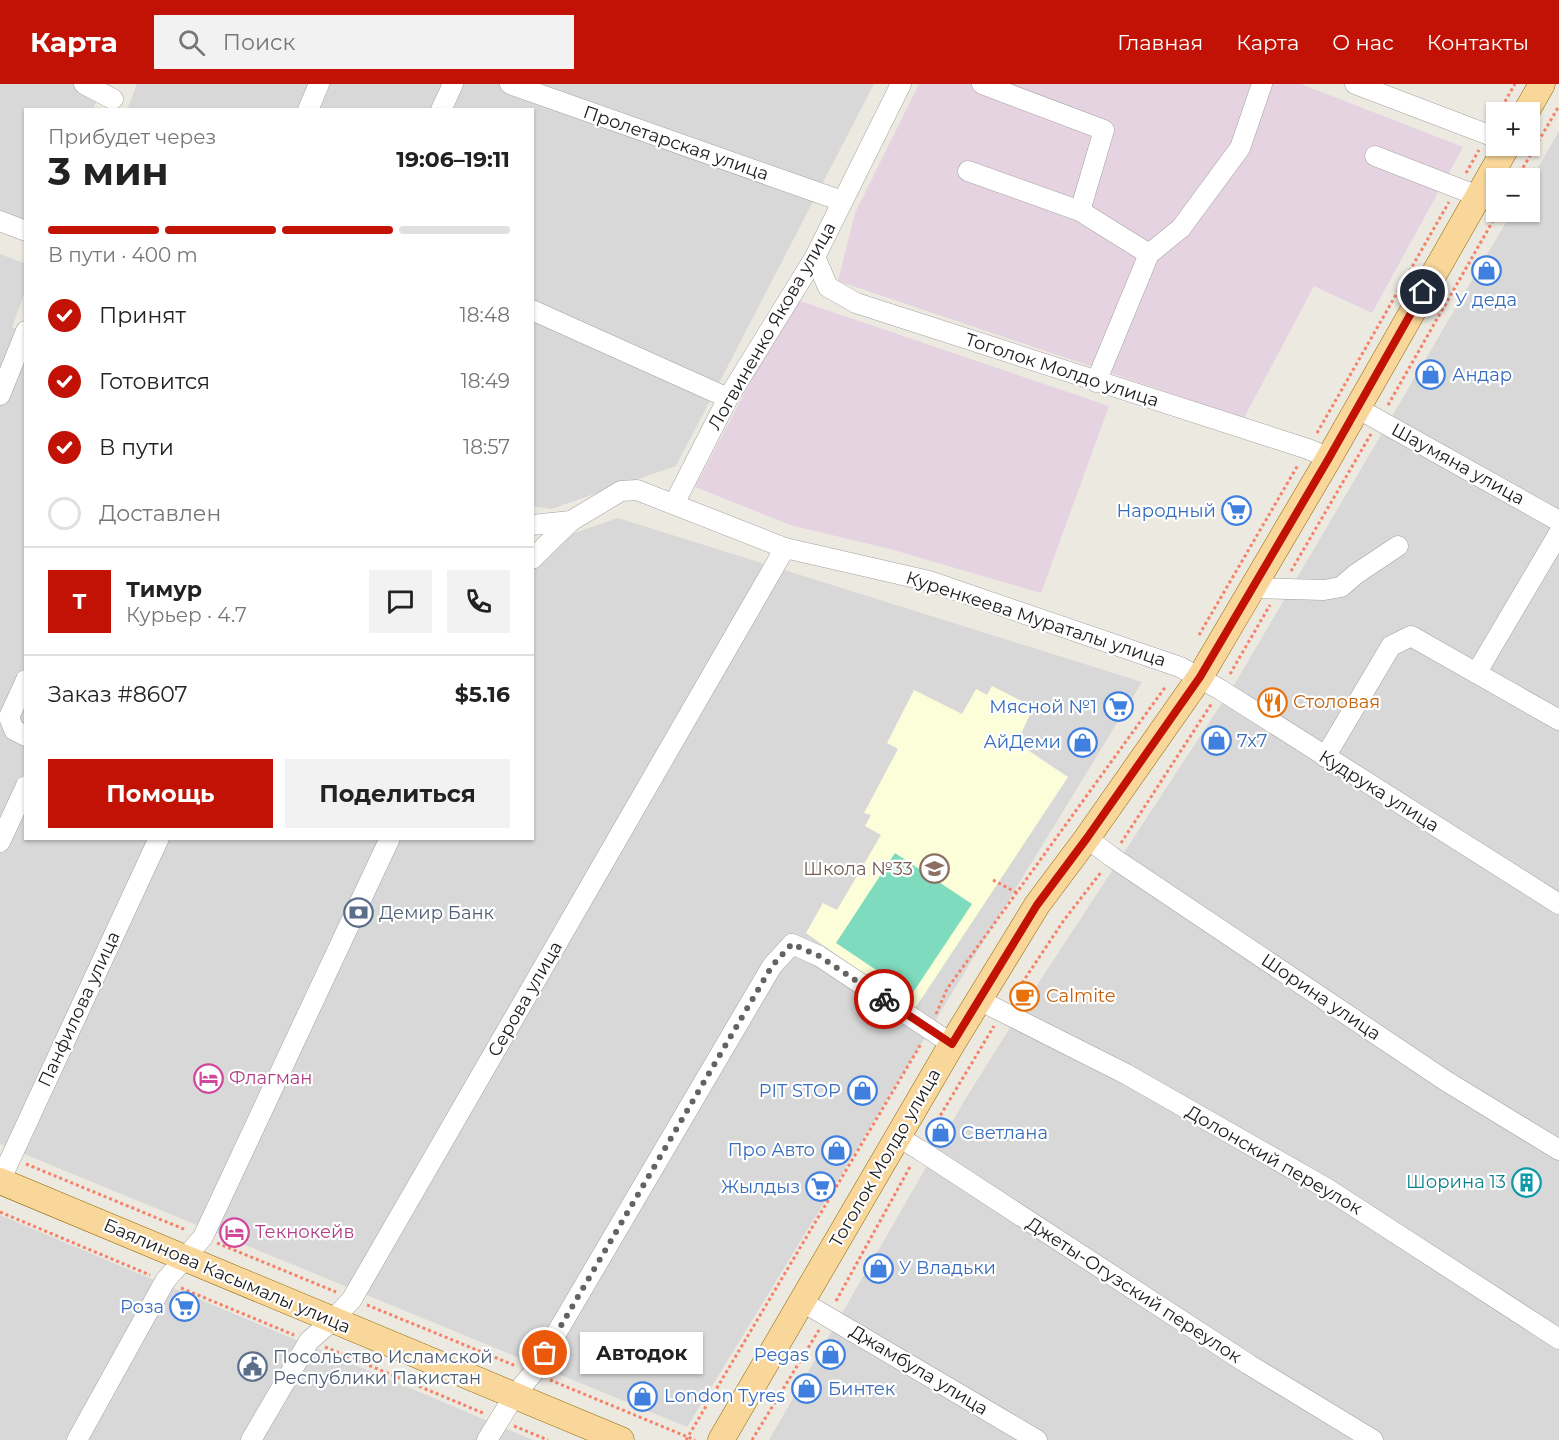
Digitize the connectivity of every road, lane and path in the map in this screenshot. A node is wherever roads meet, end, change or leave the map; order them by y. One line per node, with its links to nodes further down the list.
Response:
1 (84, 84): 11 (street)
2 (319, 84): 15 (street)
3 (453, 84): 16 (street)
4 (510, 84): 24 (street, Пролетарская улица)
5 (901, 84): 24 (street, Логвиненко Якова улица)
6 (982, 84): 25 (street)
7 (1262, 84): 29 (street)
8 (1355, 84): 17 (street)
9 (1515, 84): 12 (path)
10 (1542, 84): 13 (main road)
11 (114, 97)
12 (1505, 102)
13 (1532, 102)
14 (1559, 106): 21 (path)
15 (309, 108)
16 (442, 108)
17 (1486, 135)
18 (1376, 156): 23 (street)
19 (1488, 156): 23 (main road, Тоголок Молдо улица)
20 (1488, 156): 23 (path)
21 (1523, 168)
22 (968, 171): 25 (street)
23 (1468, 192): 36 (main road, Тоголок Молдо улица); 38 (path)
24 (842, 201): 30 (street, Логвиненко Якова улица)
25 (1080, 211): 29 (street)
26 (0, 221): 28 (street)
27 (1492, 222): 37 (path)
28 (24, 230)
29 (1149, 254): 33 (street)
30 (815, 257): 33 (street, Тоголок Молдо улица); 35 (street, Логвиненко Якова улица)
31 (534, 311): 35 (street)
32 (24, 336): 34 (street)
33 (1096, 382): 38 (street, Тоголок Молдо улица)
34 (0, 395)
35 (728, 399): 39 (street, Логвиненко Якова улица)
36 (1357, 408): 37 (street, Шаумяна улица); 38 (main road, Тоголок Молдо улица)
37 (1380, 419): 41 (street, Шаумяна улица); 48 (path)
38 (1318, 453): 47 (main road, Тоголок Молдо улица); 49 (path)
39 (674, 504): 40 (street, Куренкеева Мураталы улица); 45 (street, Куренкеева Мураталы улица)
40 (572, 521): 42 (street, Куренкеева Мураталы улица); 46 (street)
41 (1559, 521)
42 (534, 525)
43 (1559, 533): 50 (street)
44 (1398, 546): 48 (street)
45 (785, 548): 51 (street, Куренкеева Мураталы улица); 81 (street, Серова улица)
46 (534, 557)
47 (1252, 588): 48 (street); 51 (main road, Тоголок Молдо улица)
48 (1280, 588): 51 (path)
49 (1197, 637)
50 (1477, 672): 53 (street); 55 (street)
51 (1200, 678): 55 (street, Кудрука улица); 57 (main road, Тоголок Молдо улица); 61 (path); 63 (path)
52 (24, 684): 54 (street)
53 (1559, 720)
54 (24, 735)
55 (1325, 757): 65 (street, Кудрука улица)
56 (24, 790): 60 (street)
57 (1087, 838): 61 (street, Шорина улица); 68 (main road, Тоголок Молдо улица)
58 (158, 840): 75 (street, Панфилова улица)
59 (389, 840): 77 (street)
60 (0, 842)
61 (1112, 857): 67 (path); 74 (street, Шорина улица)
62 (993, 880): 63 (path)
63 (1017, 893): 64 (path); 70 (path)
64 (1025, 898)
65 (1559, 904)
66 (1058, 917): 67 (path)
67 (1064, 920): 69 (path)
68 (979, 1000): 69 (street, Долонский переулок); 71 (main road, Тоголок Молдо улица)
69 (1002, 1012): 73 (path); 82 (street, Долонский переулок)
70 (930, 1029): 71 (street); 84 (street); 91 (path)
71 (952, 1044): 72 (main road, Тоголок Молдо улица)
72 (898, 1137): 73 (street, Джеты-Огузский переулок); 79 (main road, Тоголок Молдо улица)
73 (920, 1149): 80 (path); 95 (street, Джеты-Огузский переулок)
74 (1559, 1150)
75 (0, 1181): 77 (main road, Баялинова Касымалы улица)
76 (0, 1212): 78 (path)
77 (184, 1258): 78 (street); 81 (main road, Баялинова Касымалы улица)
78 (165, 1281): 83 (path); 86 (street)
79 (801, 1301): 80 (street, Джамбула улица); 92 (main road, Тоголок Молдо улица)
80 (827, 1316): 93 (path); 94 (street, Джамбула улица)
81 (333, 1320): 83 (street, Серова улица); 84 (main road, Баялинова Касымалы улица)
82 (1559, 1339)
83 (309, 1341): 85 (path); 87 (street, Серова улица)
84 (514, 1396): 85 (street); 90 (main road, Баялинова Касымалы улица)
85 (499, 1420): 88 (street); 89 (path)
86 (77, 1440)
87 (251, 1440)
88 (487, 1440)
89 (548, 1440)
90 (621, 1440)
91 (686, 1440)
92 (721, 1440)
93 (752, 1440)
94 (1037, 1440)
95 (1373, 1440)

